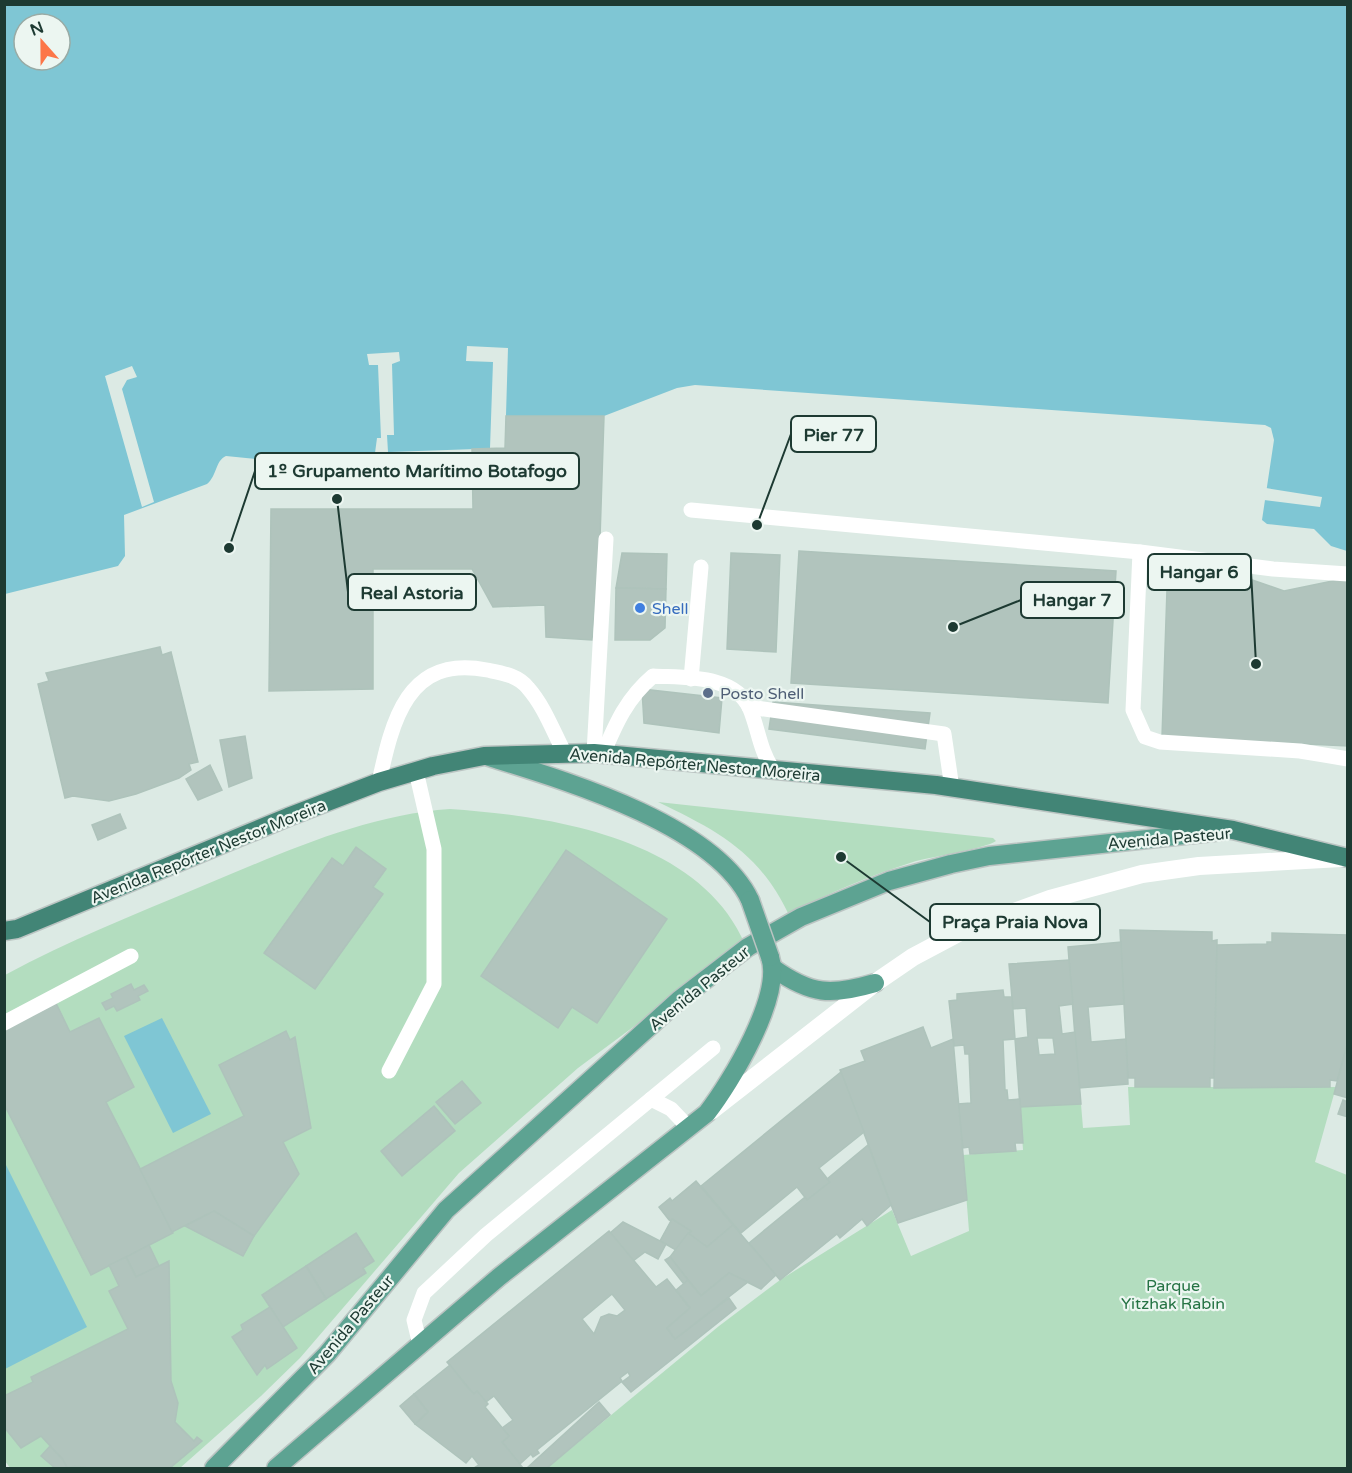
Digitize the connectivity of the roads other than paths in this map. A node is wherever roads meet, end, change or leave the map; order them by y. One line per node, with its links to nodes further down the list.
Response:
1 (691, 510): 3 (lane)
2 (606, 539): 9 (lane)
3 (1140, 552): 5 (lane); 11 (lane)
4 (701, 567): 6 (lane)
5 (1347, 574)
6 (691, 679): 7 (lane); 9 (lane)
7 (749, 707): 12 (lane); 15 (lane)
8 (564, 752): 9 (highway, Avenida Repórter Nestor Moreira); 10 (highway, Avenida Repórter Nestor Moreira); 14 (lane)
9 (598, 754): 12 (highway, Avenida Repórter Nestor Moreira)
10 (484, 756): 13 (highway, Avenida Repórter Nestor Moreira); 20 (main road, bridge)
11 (1347, 759)
12 (773, 770): 15 (highway, Avenida Repórter Nestor Moreira)
13 (416, 771): 14 (highway, Avenida Repórter Nestor Moreira); 24 (lane)
14 (380, 782): 18 (highway, Avenida Repórter Nestor Moreira)
15 (952, 788): 16 (highway, Avenida Repórter Nestor Moreira)
16 (1233, 830): 17 (highway, Avenida Pasteur); 29 (main road, Avenida Pasteur)
17 (1347, 858): 21 (street, Avenida Pasteur)
18 (9, 932)
19 (131, 956): 22 (lane)
20 (772, 962): 21 (main road); 26 (main road)
21 (875, 983): 26 (street, Avenida Pasteur)
22 (4, 1023)
23 (713, 1048): 25 (lane)
24 (389, 1071)
25 (651, 1099): 27 (lane); 28 (lane)
26 (707, 1113): 27 (main road, Avenida Pasteur)
27 (689, 1128): 28 (main road, Avenida Pasteur)
28 (420, 1345): 30 (main road, Avenida Pasteur)
29 (214, 1468)
30 (276, 1468)

